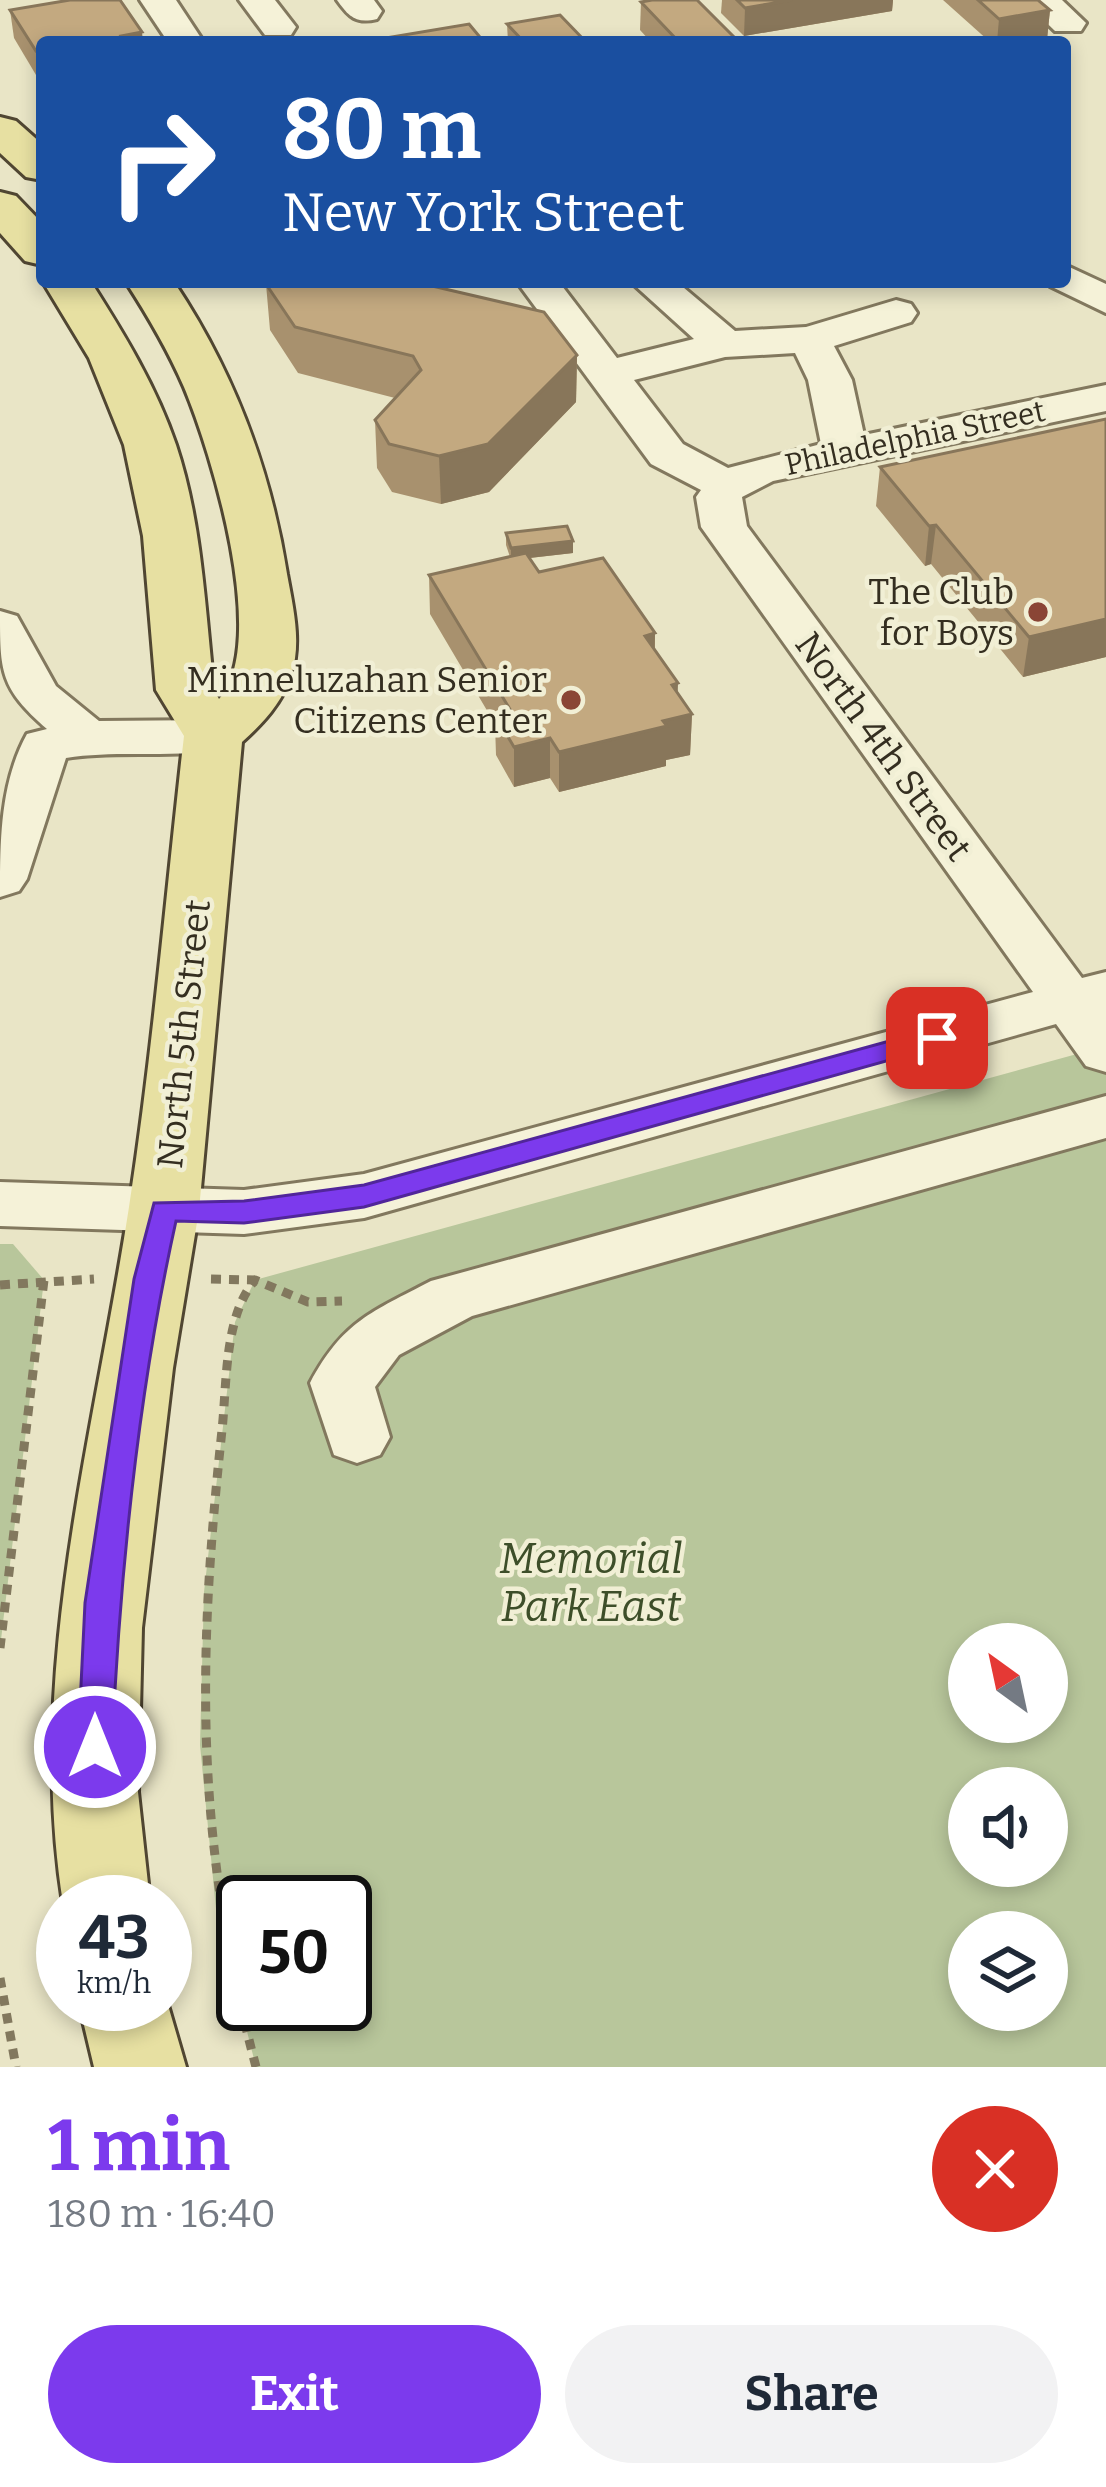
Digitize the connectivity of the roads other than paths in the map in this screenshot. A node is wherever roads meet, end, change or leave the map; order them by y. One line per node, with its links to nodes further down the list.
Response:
1 (158, 0): 2 (street)
2 (182, 36)
3 (0, 130): 4 (main road)
4 (36, 162)
5 (0, 206): 6 (main road)
6 (36, 244)
7 (1071, 281): 12 (street)
8 (72, 288): 22 (main road)
9 (154, 288): 22 (main road)
10 (542, 288): 16 (street)
11 (659, 288): 15 (street)
12 (1106, 301)
13 (896, 313): 14 (street)
14 (810, 340): 15 (street); 18 (street)
15 (725, 344): 16 (street)
16 (606, 374): 19 (street)
17 (1106, 398): 18 (street, Philadelphia Street)
18 (844, 452): 19 (street, Philadelphia Street)
19 (727, 487): 25 (street, North 4th Street)
20 (0, 626): 21 (street)
21 (12, 675): 23 (street)
22 (214, 736): 23 (street); 29 (main road, North 5th Street)
23 (88, 738): 24 (street)
24 (0, 879)
25 (1088, 996): 26 (street, North 4th Street); 29 (street)
26 (1106, 1052)
27 (1106, 1117): 30 (street)
28 (0, 1204): 29 (street)
29 (164, 1210): 31 (main road, North 5th Street)
30 (357, 1437)
31 (104, 1875)
32 (131, 2031): 33 (main road)
33 (140, 2067)

